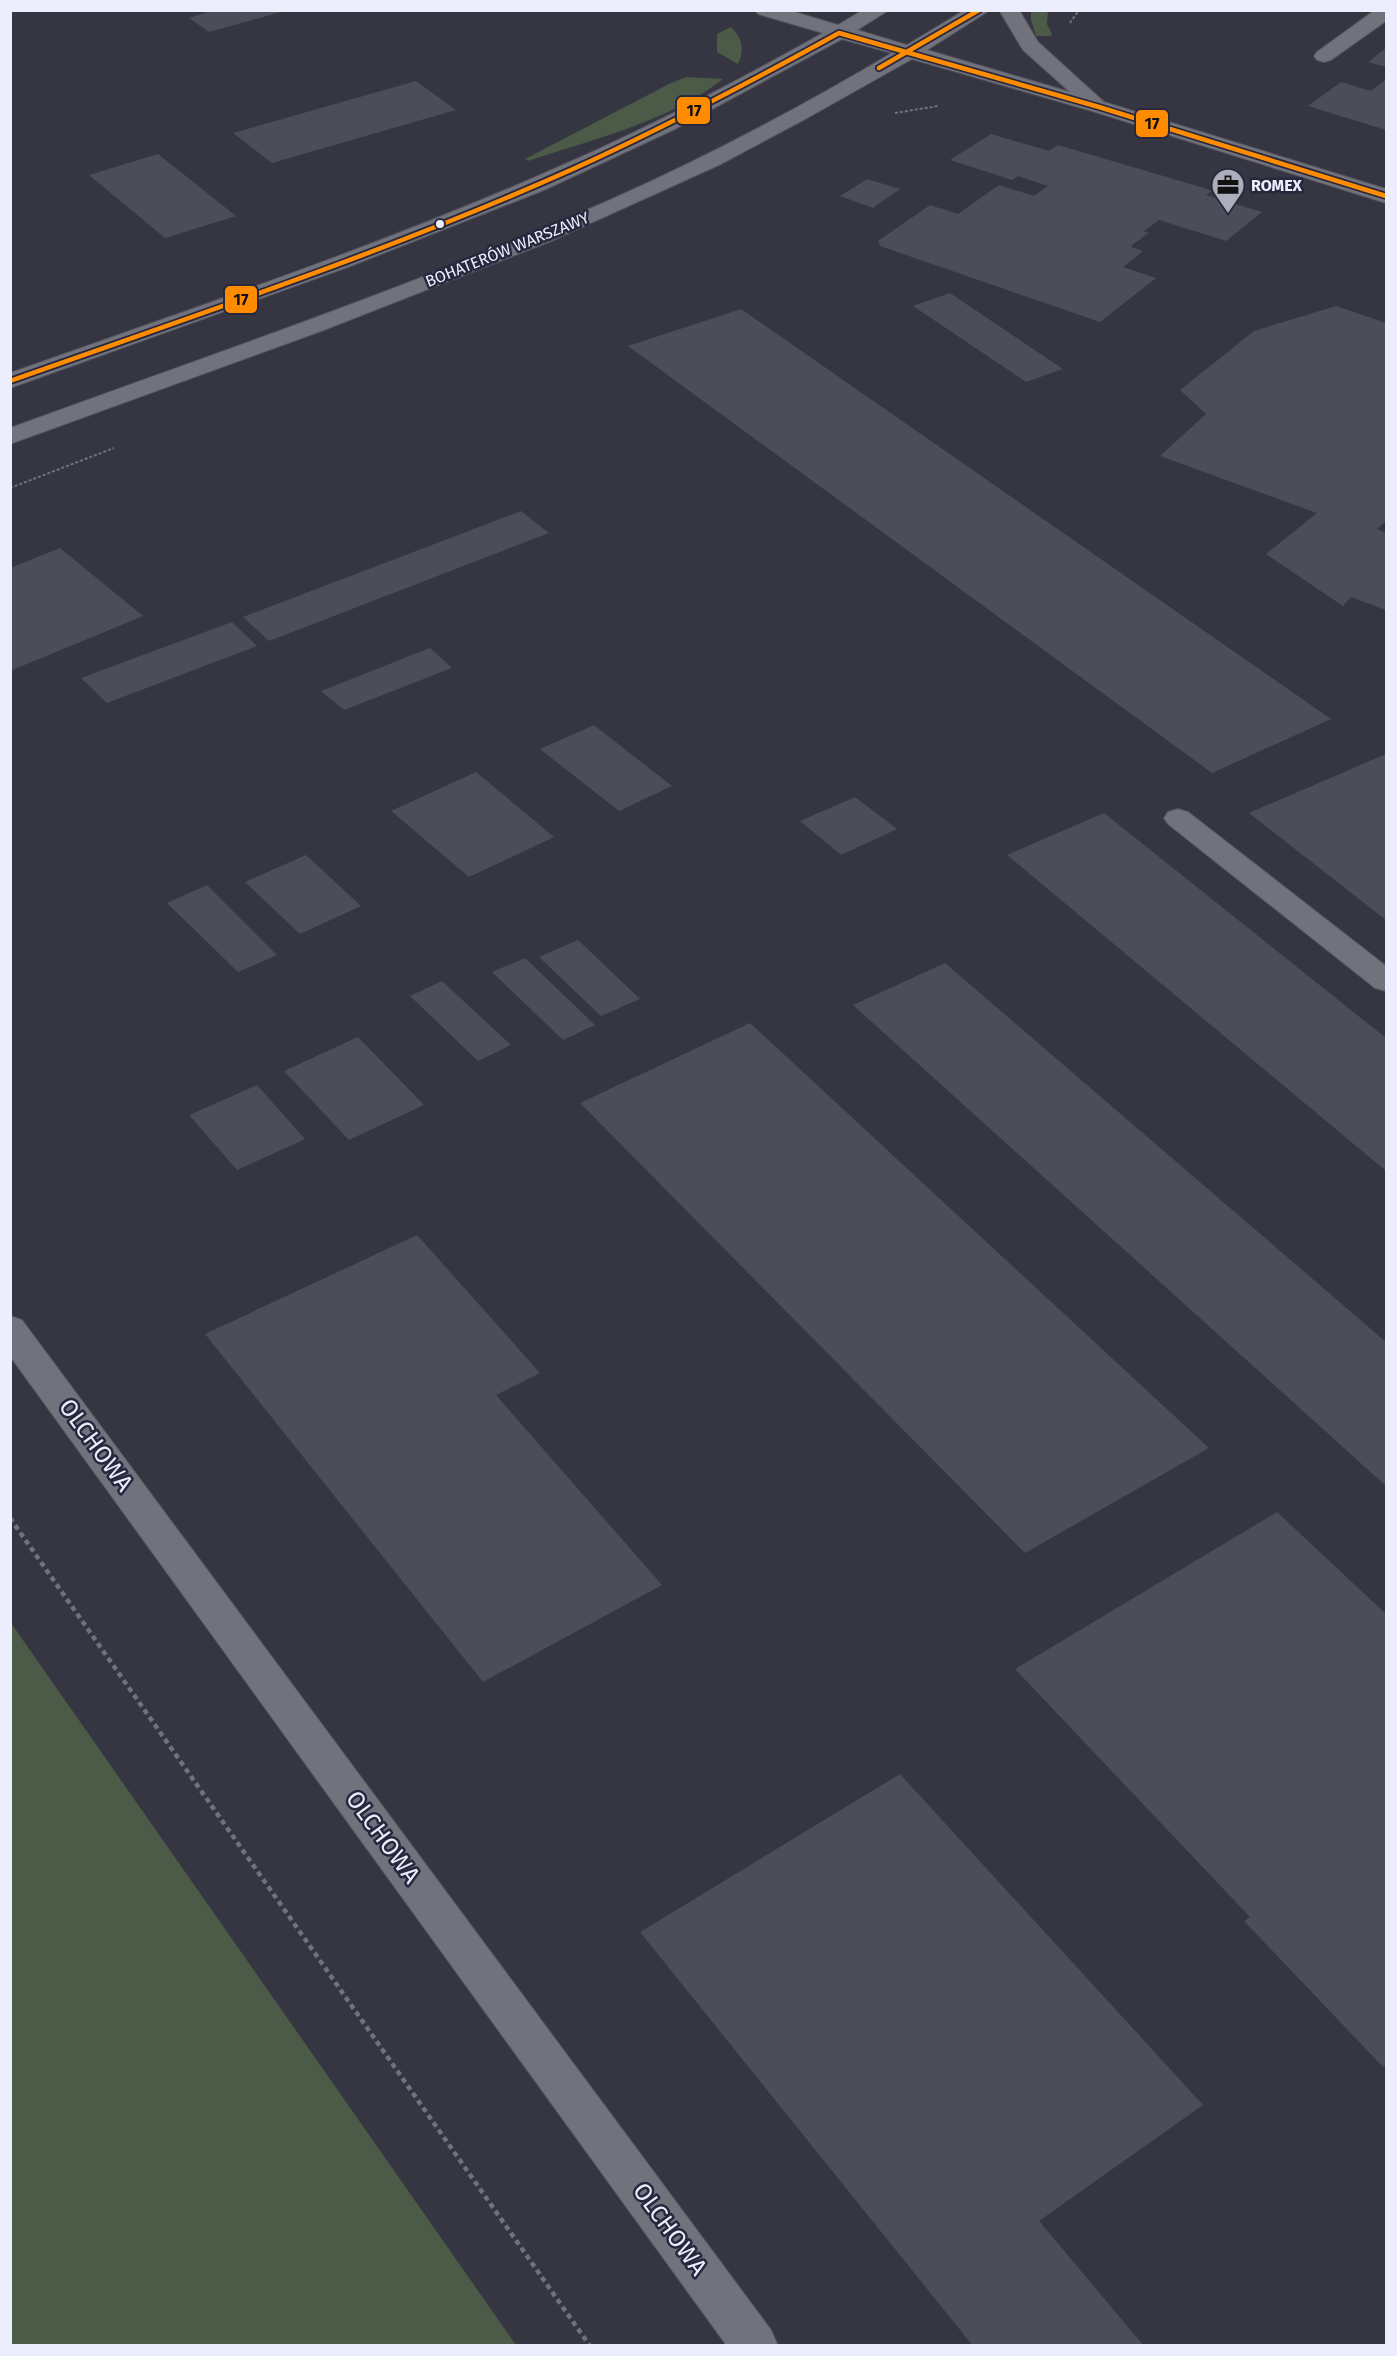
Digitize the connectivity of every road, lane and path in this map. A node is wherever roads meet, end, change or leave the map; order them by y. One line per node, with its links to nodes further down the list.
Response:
1 (765, 10): 6 (street)
2 (879, 10): 6 (street)
3 (980, 10): 7 (street, BOHATERÓW WARSZAWY)
4 (1009, 10): 10 (street)
5 (1386, 12): 8 (street)
6 (839, 33): 7 (street); 13 (street)
7 (907, 52): 10 (street); 14 (street, BOHATERÓW WARSZAWY)
8 (1324, 56)
9 (946, 105): 11 (path)
10 (1100, 107): 12 (street)
11 (891, 113)
12 (1386, 195)
13 (10, 381)
14 (10, 437)
15 (1178, 818): 16 (street)
16 (1386, 981)
17 (10, 1329): 20 (street, OLCHOWA)
18 (10, 1518): 19 (path)
19 (590, 2346)
20 (755, 2346)

